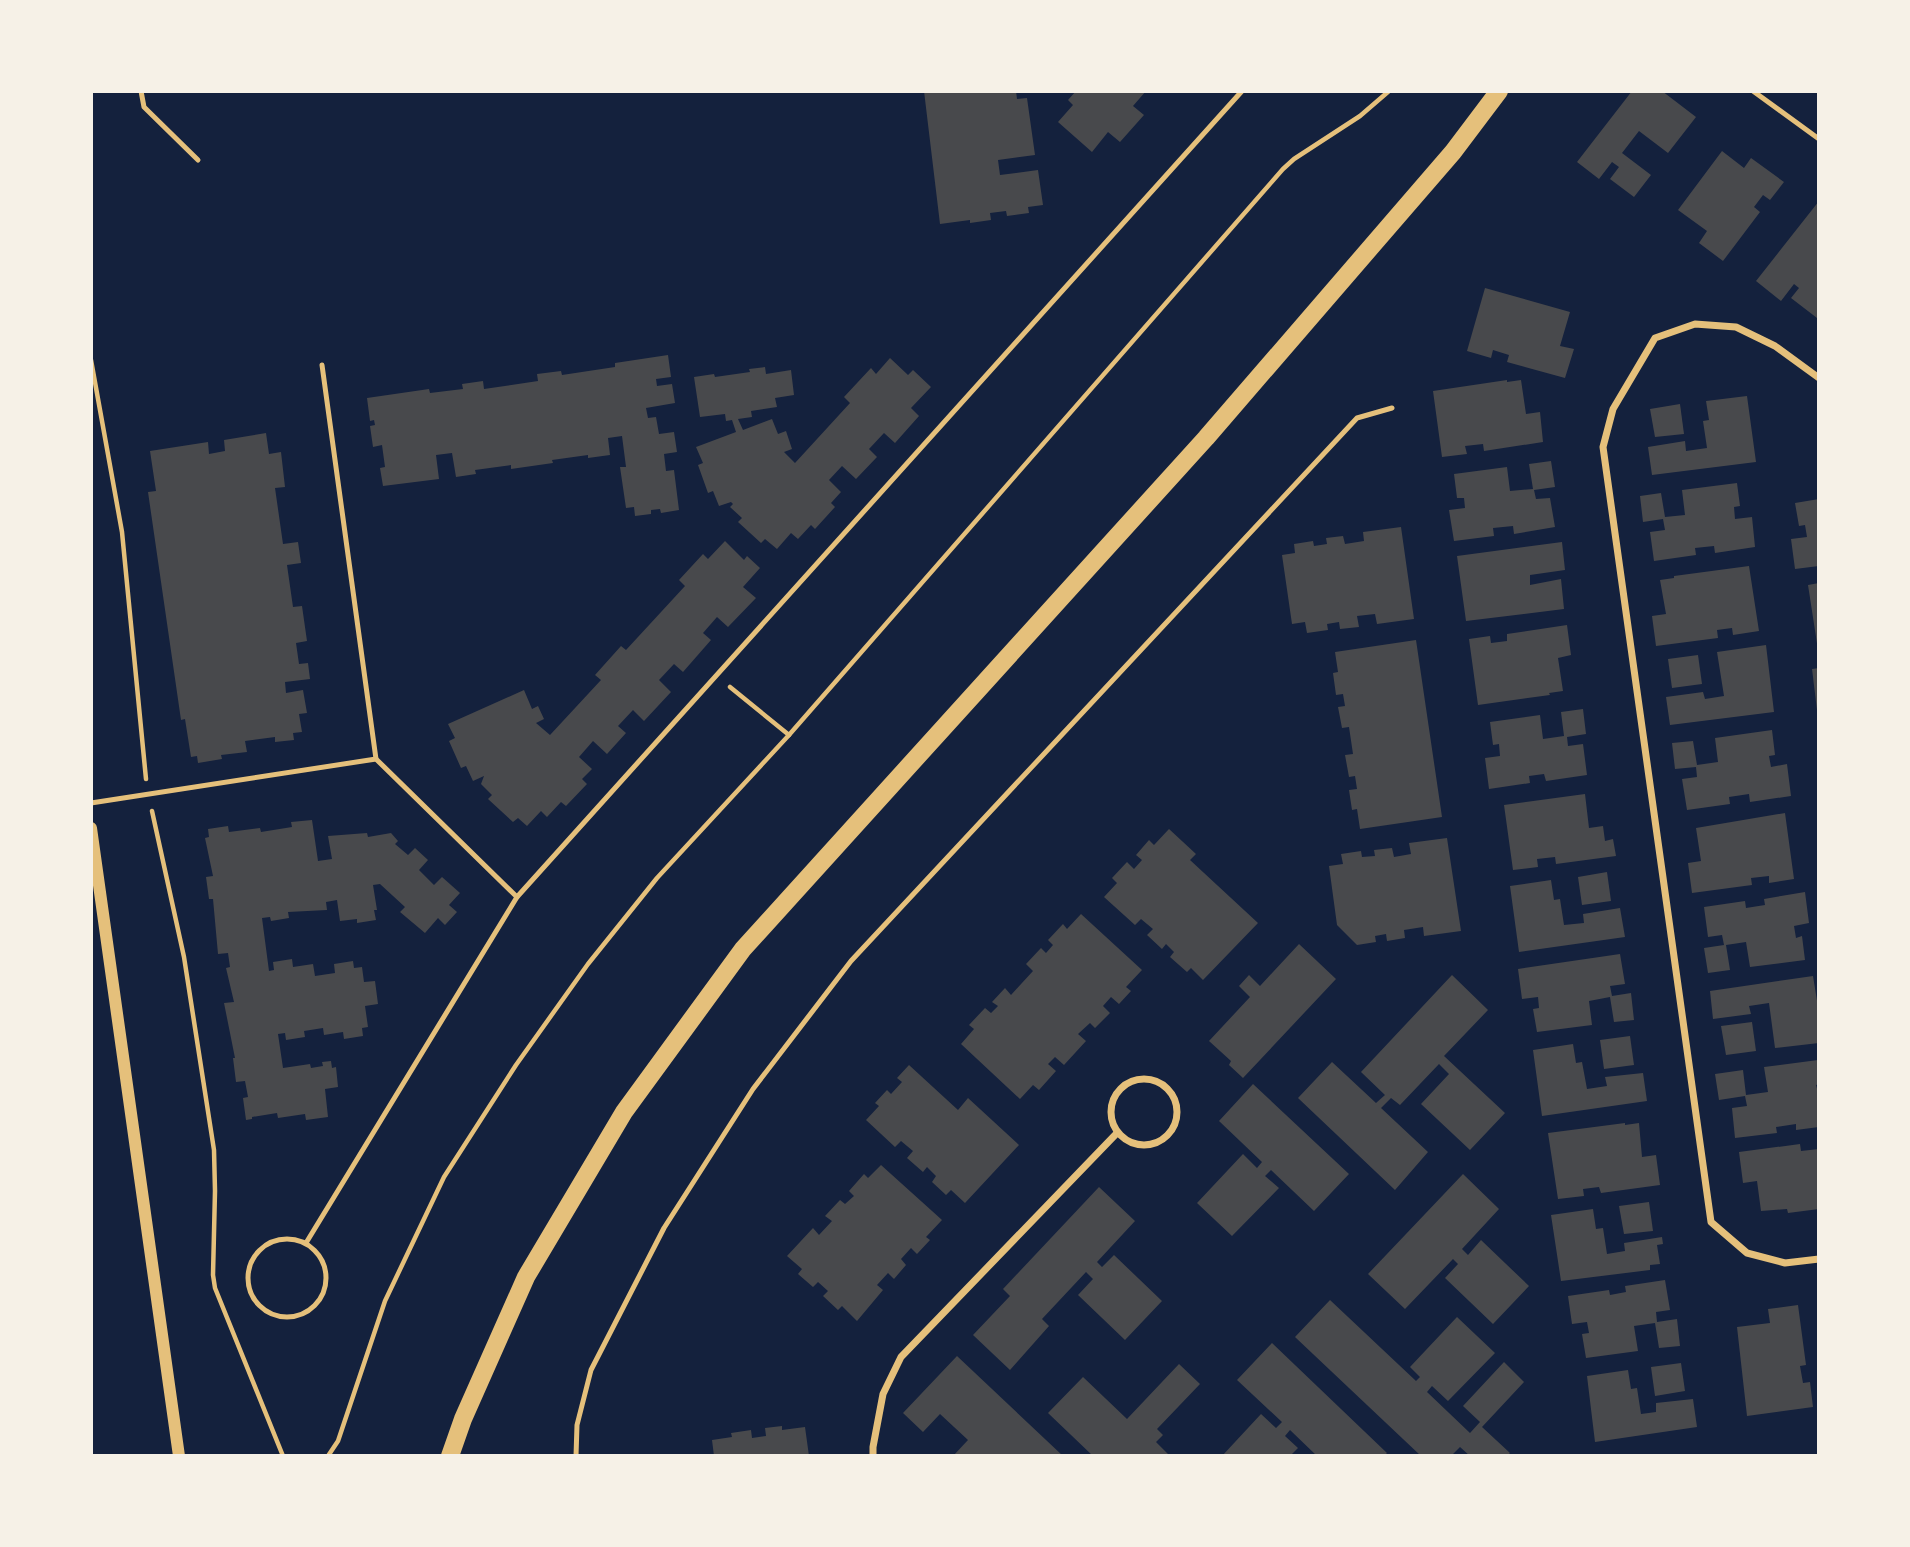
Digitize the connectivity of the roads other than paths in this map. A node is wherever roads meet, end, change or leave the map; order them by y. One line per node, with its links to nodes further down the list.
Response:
1 (141, 91): 6 (lane)
2 (1242, 91): 13 (lane)
3 (1499, 91): 18 (main road)
4 (1753, 91): 5 (lane)
5 (1819, 139)
6 (198, 160)
7 (323, 365): 10 (lane)
8 (1819, 378): 16 (street)
9 (1392, 408): 19 (lane)
10 (376, 760): 11 (lane); 13 (lane)
11 (91, 803)
12 (91, 828): 17 (street)
13 (517, 897): 15 (lane)
14 (1117, 1133): 14 (street); 20 (street)
15 (306, 1243): 15 (lane)
16 (1819, 1259)
17 (179, 1456)
18 (450, 1456)
19 (576, 1456)
20 (873, 1456)

